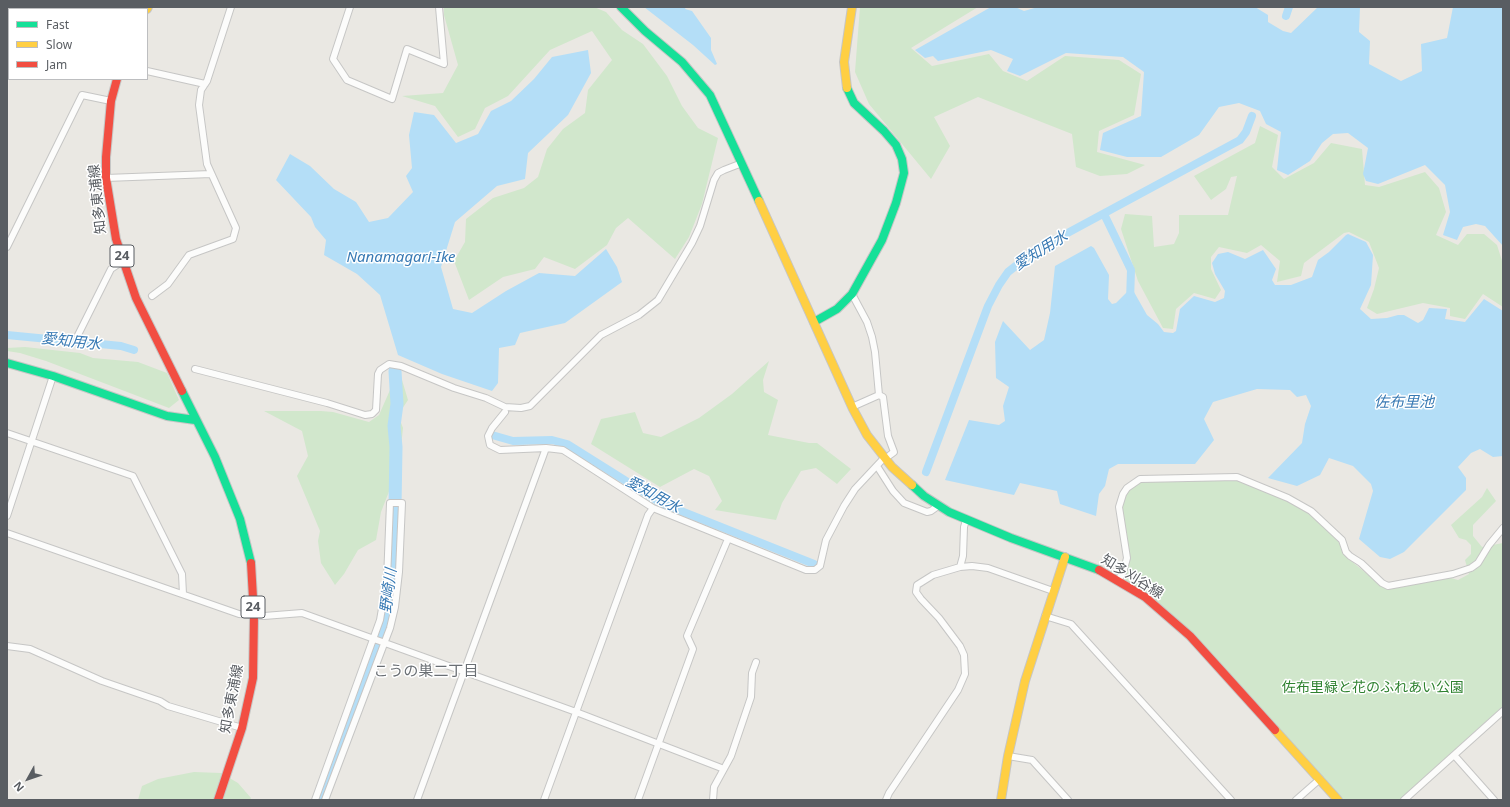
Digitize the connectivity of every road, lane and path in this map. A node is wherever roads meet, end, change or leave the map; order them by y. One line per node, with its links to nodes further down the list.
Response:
1 (231, 7): 8 (street)
2 (350, 7): 3 (street)
3 (439, 7)
4 (621, 7): 10 (street, 知多刈谷線)
5 (852, 7): 15 (street)
6 (148, 71): 8 (street)
7 (117, 80): 9 (street, 知多東浦線 / 24)
8 (205, 84): 11 (street)
9 (111, 101): 12 (street, 知多東浦線 / 24); 13 (street)
10 (742, 163): 17 (street, 知多刈谷線); 20 (street)
11 (211, 174): 12 (street); 16 (street)
12 (106, 178): 14 (street, 知多東浦線 / 24)
13 (7, 247)
14 (123, 261): 18 (street); 25 (street, 知多東浦線 / 24)
15 (852, 294): 17 (street); 22 (street)
16 (152, 296)
17 (814, 322): 23 (street, 知多刈谷線)
18 (78, 335)
19 (7, 363): 21 (street)
20 (195, 369)
21 (53, 376): 25 (street); 27 (street)
22 (879, 395): 23 (street); 29 (street)
23 (852, 407): 29 (street, 知多刈谷線)
24 (505, 412): 28 (street)
25 (194, 420): 43 (street, 知多東浦線 / 24)
26 (7, 433): 27 (street)
27 (31, 441): 33 (street); 42 (street)
28 (546, 448): 32 (street); 49 (street)
29 (887, 457): 30 (street); 31 (street, 知多刈谷線)
30 (877, 466): 31 (street); 37 (street)
31 (938, 506): 34 (street, 知多刈谷線)
32 (653, 508): 37 (street); 51 (street)
33 (7, 516)
34 (966, 520): 38 (street, 知多刈谷線); 39 (street)
35 (1503, 528): 40 (street)
36 (7, 533): 42 (street)
37 (728, 539): 53 (street)
38 (1065, 557): 40 (street, 知多刈谷線); 41 (street)
39 (960, 567): 41 (street); 65 (street)
40 (1118, 580): 57 (street, 知多刈谷線)
41 (1053, 591): 44 (street)
42 (183, 594): 43 (street)
43 (254, 615): 45 (street); 52 (street, 知多東浦線 / 24)
44 (1045, 616): 55 (street); 68 (street)
45 (373, 639): 46 (street); 46 (street); 59 (street)
46 (384, 643): 49 (street); 60 (street)
47 (7, 646): 52 (street)
48 (756, 662): 56 (street)
49 (464, 672): 51 (street); 61 (street)
50 (1503, 711): 54 (street)
51 (576, 712): 53 (street); 62 (street)
52 (242, 728): 58 (street, 知多東浦線 / 24)
53 (659, 743): 56 (street); 63 (street)
54 (1454, 755): 71 (street); 72 (street)
55 (1008, 756): 66 (street); 67 (street)
56 (724, 769): 64 (street)
57 (1320, 779): 69 (street); 70 (street, 知多刈谷線)
58 (218, 800)
59 (315, 800)
60 (325, 800)
61 (417, 800)
62 (544, 800)
63 (638, 800)
64 (713, 800)
65 (886, 800)
66 (1001, 800)
67 (1068, 800)
68 (1231, 800)
69 (1296, 800)
70 (1338, 800)
71 (1404, 800)
72 (1494, 800)

